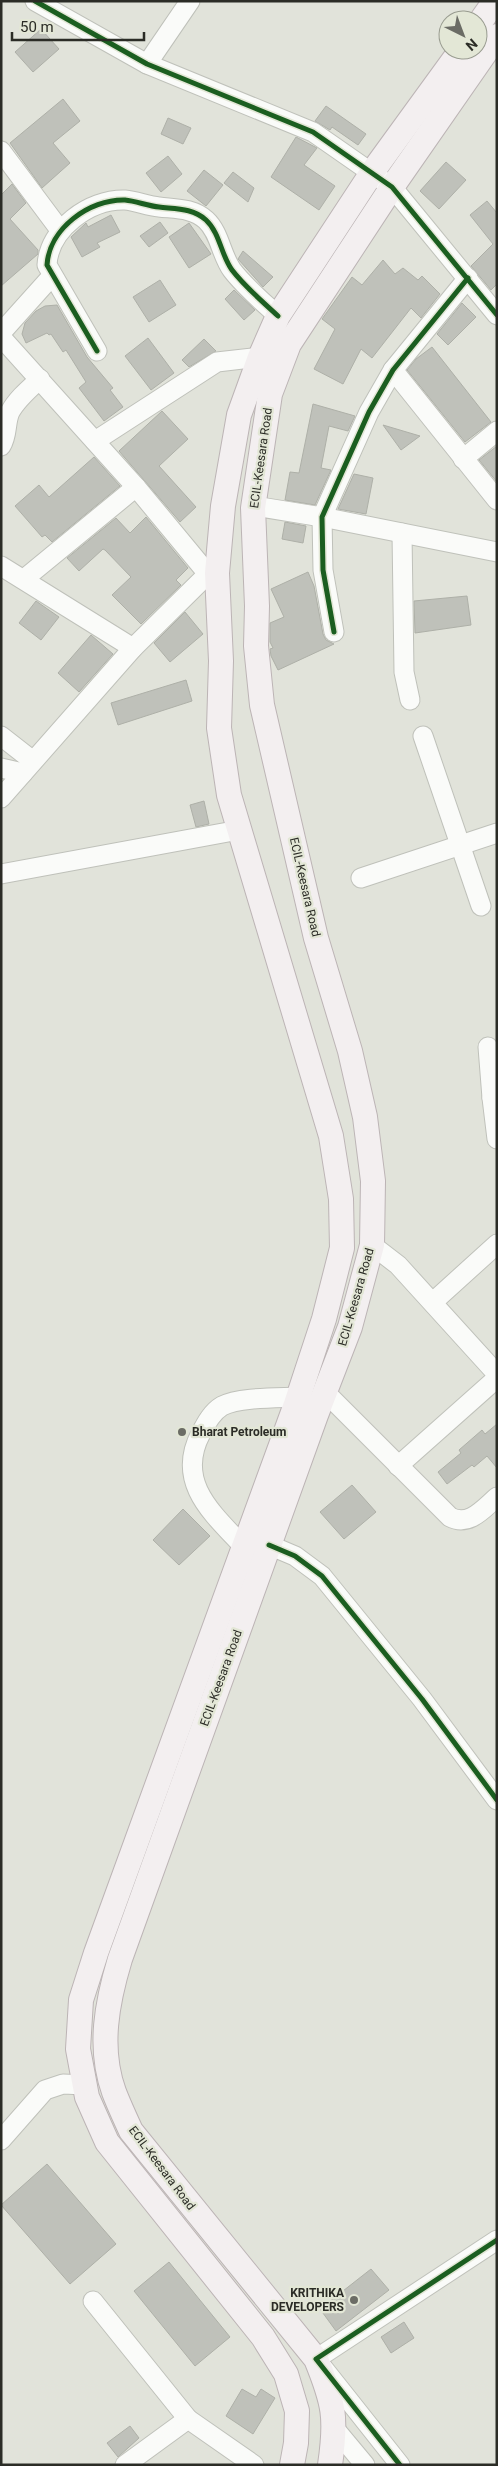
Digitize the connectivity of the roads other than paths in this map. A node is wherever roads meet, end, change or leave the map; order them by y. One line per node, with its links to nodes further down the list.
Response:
1 (36, 1): 5 (street)
2 (190, 1): 5 (street)
3 (497, 36): 8 (main road, ECIL-Keesara Road)
4 (454, 60): 7 (main road, ECIL-Keesara Road)
5 (147, 64): 7 (street)
6 (1, 151): 9 (street)
7 (373, 171): 8 (street); 13 (main road, ECIL-Keesara Road)
8 (392, 187): 11 (street); 25 (main road, ECIL-Keesara Road)
9 (60, 230): 10 (street); 13 (street)
10 (52, 276): 14 (street); 15 (street)
11 (468, 278): 12 (street); 17 (street)
12 (497, 315)
13 (278, 316): 16 (main road, ECIL-Keesara Road)
14 (1, 335): 18 (street)
15 (97, 351)
16 (260, 356): 20 (street); 30 (main road, ECIL-Keesara Road)
17 (393, 370): 22 (street); 26 (street)
18 (40, 379): 20 (street); 21 (street)
19 (497, 431): 22 (street)
20 (95, 441): 23 (street)
21 (1, 446)
22 (464, 460): 24 (street)
23 (136, 487): 30 (street); 31 (street)
24 (497, 500)
25 (254, 506): 26 (street); 50 (main road, ECIL-Keesara Road)
26 (322, 517): 27 (street); 32 (street)
27 (402, 533): 28 (street); 34 (street)
28 (497, 552)
29 (1, 566): 31 (street)
30 (213, 574): 33 (street); 40 (main road, ECIL-Keesara Road)
31 (24, 579): 33 (street)
32 (334, 632)
33 (133, 648): 37 (street)
34 (410, 700)
35 (1, 736): 37 (street)
36 (423, 736): 42 (street)
37 (28, 767): 38 (street); 39 (street)
38 (1, 768)
39 (1, 798)
40 (239, 830): 43 (street); 54 (main road, ECIL-Keesara Road)
41 (497, 833): 42 (street)
42 (460, 844): 44 (street); 45 (street)
43 (1, 874)
44 (361, 878)
45 (481, 906)
46 (488, 1047): 47 (street)
47 (494, 1100): 48 (street)
48 (497, 1139)
49 (497, 1244): 51 (street)
50 (372, 1245): 51 (street); 53 (main road, ECIL-Keesara Road)
51 (433, 1302): 52 (street)
52 (497, 1376): 55 (street)
53 (325, 1392): 54 (main road); 55 (street); 57 (main road, ECIL-Keesara Road)
54 (298, 1397): 58 (main road, ECIL-Keesara Road); 58 (street)
55 (398, 1466): 56 (street)
56 (497, 1496)
57 (269, 1544): 59 (street); 64 (main road, ECIL-Keesara Road)
58 (244, 1547): 60 (main road, ECIL-Keesara Road)
59 (497, 1800)
60 (85, 2085): 61 (street); 69 (main road, ECIL-Keesara Road)
61 (1, 2140)
62 (497, 2240): 64 (street)
63 (93, 2301): 65 (street)
64 (316, 2359): 66 (main road, ECIL-Keesara Road); 72 (street)
65 (188, 2419): 67 (street); 68 (street)
66 (335, 2429): 70 (main road, ECIL-Keesara Road); 71 (street)
67 (125, 2465)
68 (254, 2465)
69 (292, 2465)
70 (330, 2465)
71 (365, 2465)
72 (400, 2465)

